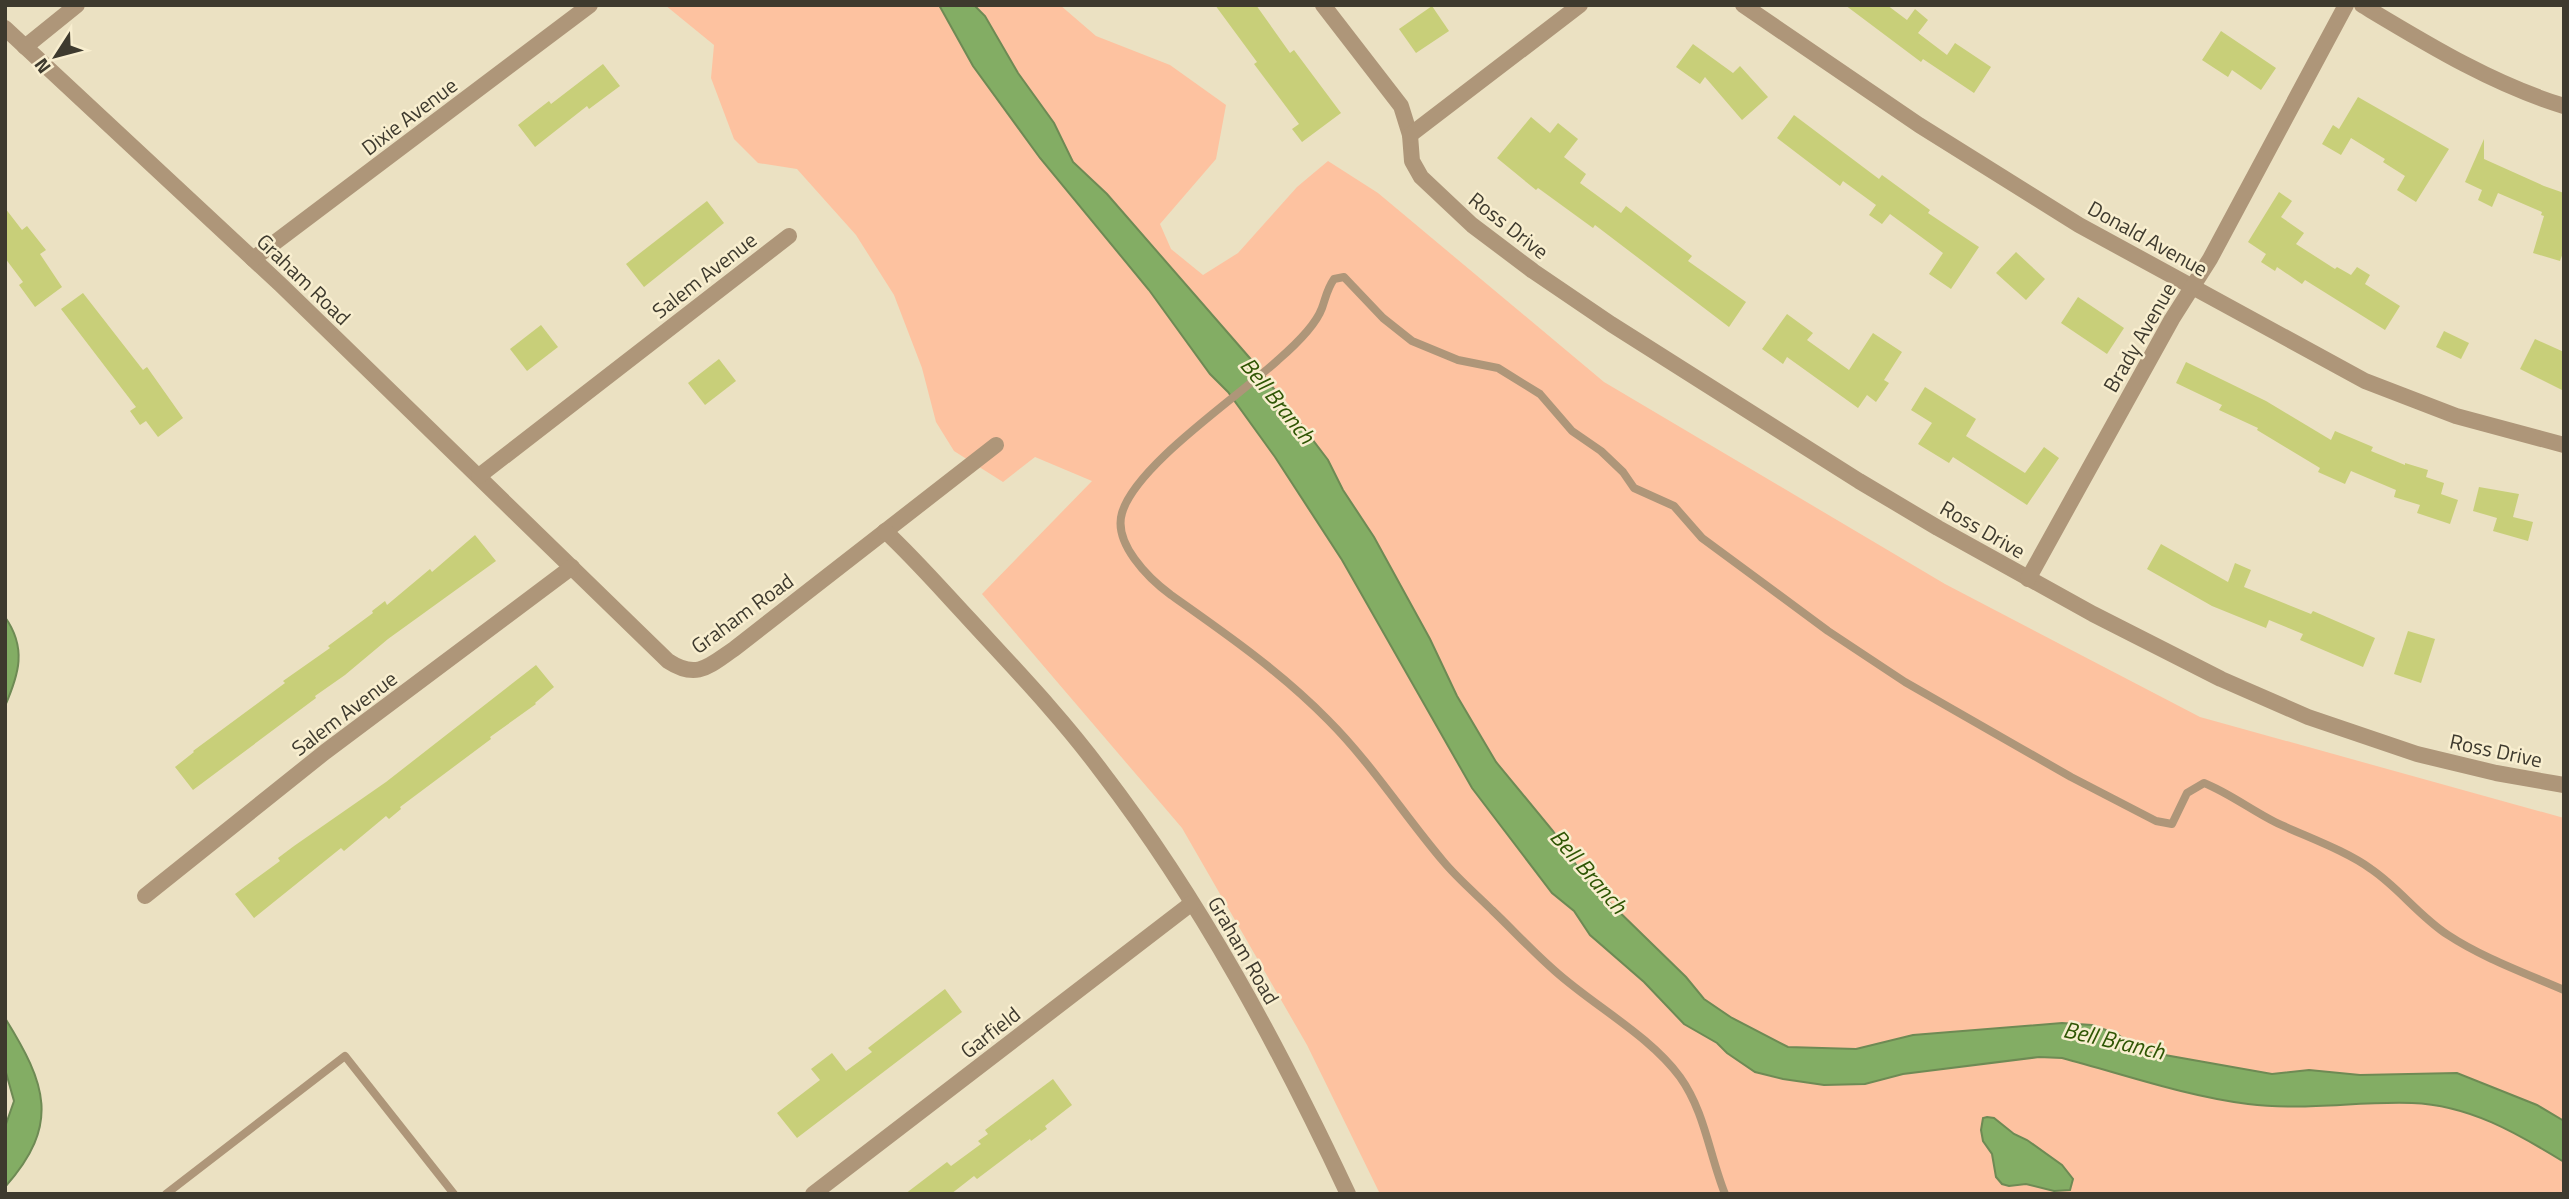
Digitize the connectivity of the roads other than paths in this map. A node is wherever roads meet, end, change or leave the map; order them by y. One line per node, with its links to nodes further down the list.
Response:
1 (77, 5): 9 (street)
2 (590, 5): 13 (street, Dixie Avenue)
3 (1322, 5): 11 (street)
4 (1580, 5): 11 (street)
5 (1743, 5): 14 (street, Donald Avenue)
6 (2346, 5): 14 (street, Brady Avenue)
7 (2362, 5): 10 (street)
8 (5, 28): 9 (street, Graham Road)
9 (25, 47): 13 (street, Graham Road)
10 (2564, 106)
11 (1410, 135): 20 (street, Ross Drive)
12 (789, 236): 17 (street, Salem Avenue)
13 (253, 259): 17 (street, Graham Road)
14 (2193, 287): 16 (street, Donald Avenue); 20 (street, Brady Avenue)
15 (996, 445): 18 (street)
16 (2564, 445)
17 (479, 475): 19 (street, Graham Road)
18 (885, 531): 19 (street, Graham Road); 23 (street, Graham Road)
19 (572, 567): 22 (street, Salem Avenue)
20 (2028, 579): 21 (street, Ross Drive)
21 (2564, 785)
22 (145, 896)
23 (1192, 903): 27 (street, Garfield); 28 (street, Graham Road)
24 (2564, 990): 29 (lane)
25 (166, 1194): 26 (lane)
26 (454, 1194)
27 (813, 1194)
28 (1348, 1194)
29 (1725, 1194)

